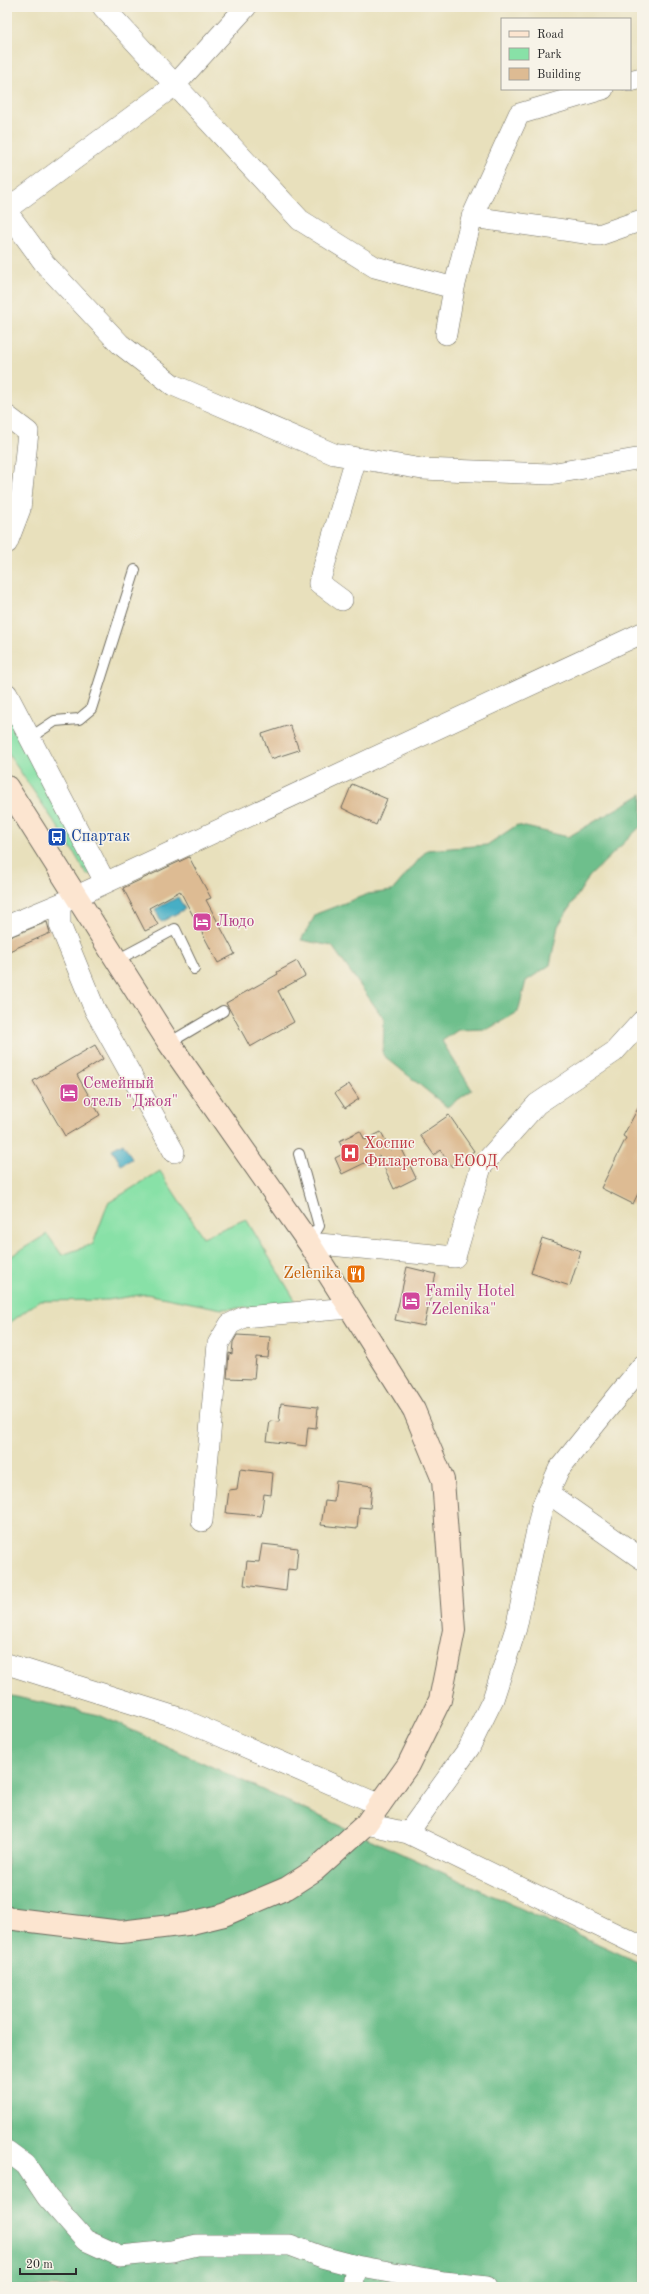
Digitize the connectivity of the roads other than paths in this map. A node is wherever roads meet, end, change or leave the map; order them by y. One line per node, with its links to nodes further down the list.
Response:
1 (103, 7): 3 (street)
2 (246, 7): 3 (street)
3 (176, 85): 5 (street); 9 (street)
4 (600, 90): 7 (street)
5 (7, 209)
6 (7, 212): 12 (street)
7 (472, 217): 8 (street); 9 (street)
8 (642, 220)
9 (454, 288): 10 (street)
10 (446, 334)
11 (7, 416): 14 (street)
12 (356, 458): 13 (street); 16 (street)
13 (642, 458)
14 (7, 543)
15 (135, 570): 19 (lane)
16 (342, 600)
17 (642, 633): 21 (street)
18 (7, 694): 19 (street)
19 (31, 737): 21 (street)
20 (7, 787): 22 (main road)
21 (105, 882): 22 (street)
22 (68, 900): 23 (street); 24 (main road); 29 (street)
23 (7, 926)
24 (117, 960): 25 (lane); 28 (main road)
25 (194, 969)
26 (222, 1011): 28 (lane)
27 (642, 1021): 31 (street)
28 (169, 1043): 31 (main road)
29 (174, 1152)
30 (299, 1154): 31 (lane)
31 (309, 1244): 32 (main road)
32 (350, 1308): 35 (street); 38 (main road)
33 (642, 1366): 34 (street)
34 (548, 1493): 36 (street); 40 (street)
35 (202, 1521)
36 (642, 1559)
37 (7, 1664): 38 (street)
38 (380, 1805): 39 (main road)
39 (366, 1824): 40 (street); 41 (main road)
40 (408, 1833): 42 (street)
41 (7, 1918)
42 (642, 1947)
43 (7, 2151): 44 (street)
44 (356, 2266): 45 (street); 46 (street)
45 (353, 2287)
46 (486, 2287)

